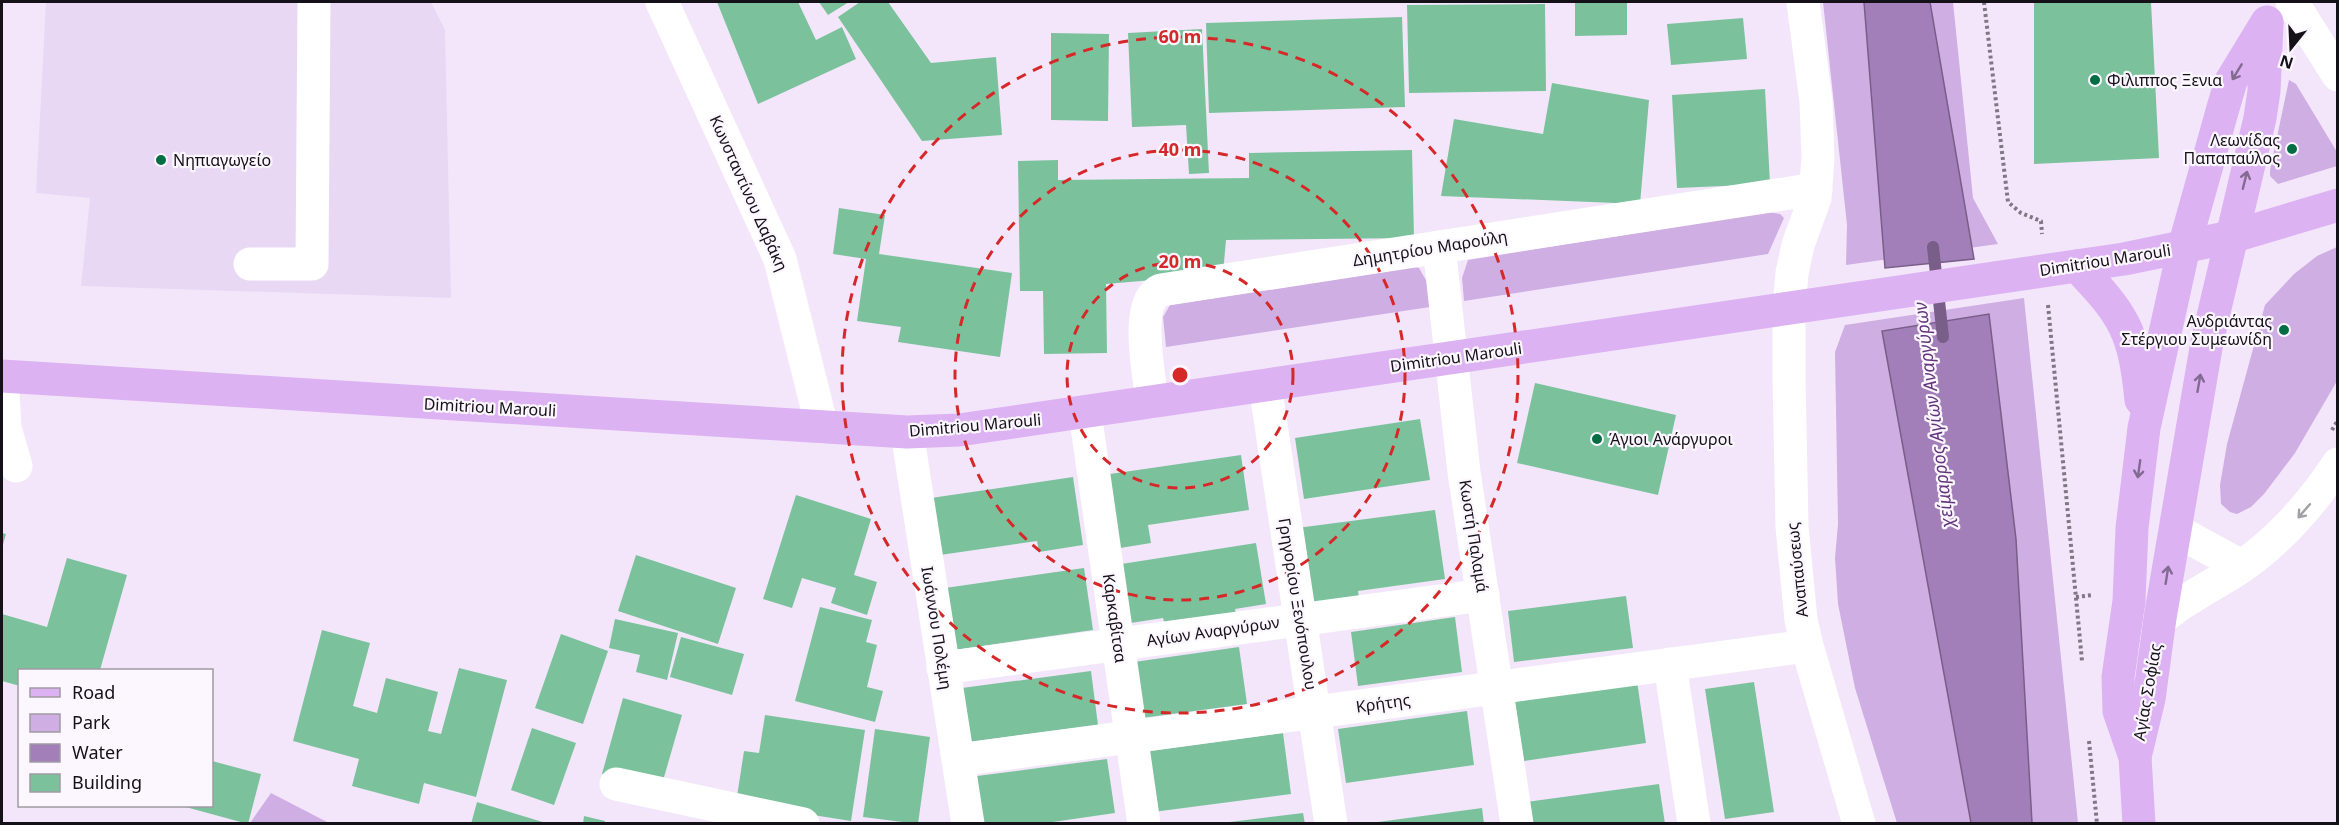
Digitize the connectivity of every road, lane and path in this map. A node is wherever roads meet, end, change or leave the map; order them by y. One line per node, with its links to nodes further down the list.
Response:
1 (314, 2): 14 (street)
2 (662, 2): 23 (street, Κωνσταντίνου Δαβάκη)
3 (1803, 2): 8 (street, Αναπαύσεως)
4 (1983, 2): 10 (path)
5 (2292, 2): 7 (street)
6 (2269, 12): 11 (main road, Αγίας Σοφίας, one-way to 6); 13 (main road, Αγίας Σοφίας, one-way to 13)
7 (2337, 75)
8 (1816, 189): 12 (street, Δημητρίου Μαρούλη); 17 (street, Αναπαύσεως)
9 (2337, 205): 11 (main road, Dimitriou Marouli)
10 (2042, 221)
11 (2231, 237): 13 (main road, Dimitriou Marouli); 28 (main road, Αγίας Σοφίας, one-way to 11)
12 (1439, 247): 18 (street, Κωστή Παλαμά); 21 (street, Δημητρίου Μαρούλη)
13 (2184, 247): 15 (main road, Dimitriou Marouli); 24 (main road, Αγίας Σοφίας)
14 (250, 264)
15 (2077, 266): 16 (main road, Dimitriou Marouli); 24 (main road)
16 (2035, 271): 17 (main road, Dimitriou Marouli); 37 (path)
17 (1789, 308): 18 (main road, Dimitriou Marouli); 34 (street, Αναπαύσεως)
18 (1452, 357): 20 (main road, Dimitriou Marouli); 30 (street, Κωστή Παλαμά)
19 (2, 376): 23 (main road, Dimitriou Marouli); 27 (street)
20 (1265, 385): 21 (main road, Dimitriou Marouli); 32 (street, Γρηγορίου Ξενόπουλου)
21 (1152, 402): 22 (main road, Dimitriou Marouli)
22 (1085, 413): 25 (main road, Dimitriou Marouli); 33 (street, Καρκαβίτσα)
23 (822, 427): 25 (main road, Dimitriou Marouli)
24 (2144, 428): 38 (main road, Αγίας Σοφίας, one-way to 38)
25 (907, 432): 36 (street, Ιωάννου Πολέμη)
26 (2337, 464): 29 (street, one-way to 29)
27 (16, 466)
28 (2175, 530): 29 (street); 31 (main road, Αγίας Σοφίας, one-way to 28)
29 (2241, 566): 31 (street)
30 (1483, 595): 32 (street, Αγίων Αναργύρων); 39 (street, Κωστή Παλαμά)
31 (2160, 618): 38 (street); 43 (main road, Αγίας Σοφίας)
32 (1300, 620): 33 (street, Αγίων Αναργύρων); 40 (street, Γρηγορίου Ξενόπουλου)
33 (1118, 644): 36 (street, Αγίων Αναργύρων); 41 (street, Καρκαβίτσα)
34 (1807, 646): 35 (street, Κρήτης); 52 (street, Αναπαύσεως)
35 (1670, 664): 39 (street, Κρήτης); 51 (street)
36 (943, 668): 44 (street, Ιωάννου Πολέμη)
37 (2082, 668)
38 (2118, 677): 43 (main road, Αγίας Σοφίας)
39 (1497, 688): 40 (street, Κρήτης); 50 (street, Κωστή Παλαμά)
40 (1314, 712): 41 (street, Κρήτης); 49 (street, Γρηγορίου Ξενόπουλου)
41 (1132, 736): 44 (street, Κρήτης); 48 (street, Καρκαβίτσα)
42 (2089, 740): 53 (path)
43 (2135, 757): 54 (main road)
44 (958, 760): 47 (street, Ιωάννου Πολέμη)
45 (616, 784): 46 (street)
46 (803, 824)
47 (968, 824)
48 (1144, 824)
49 (1331, 824)
50 (1517, 824)
51 (1694, 824)
52 (1859, 824)
53 (2097, 824)
54 (2139, 824)

